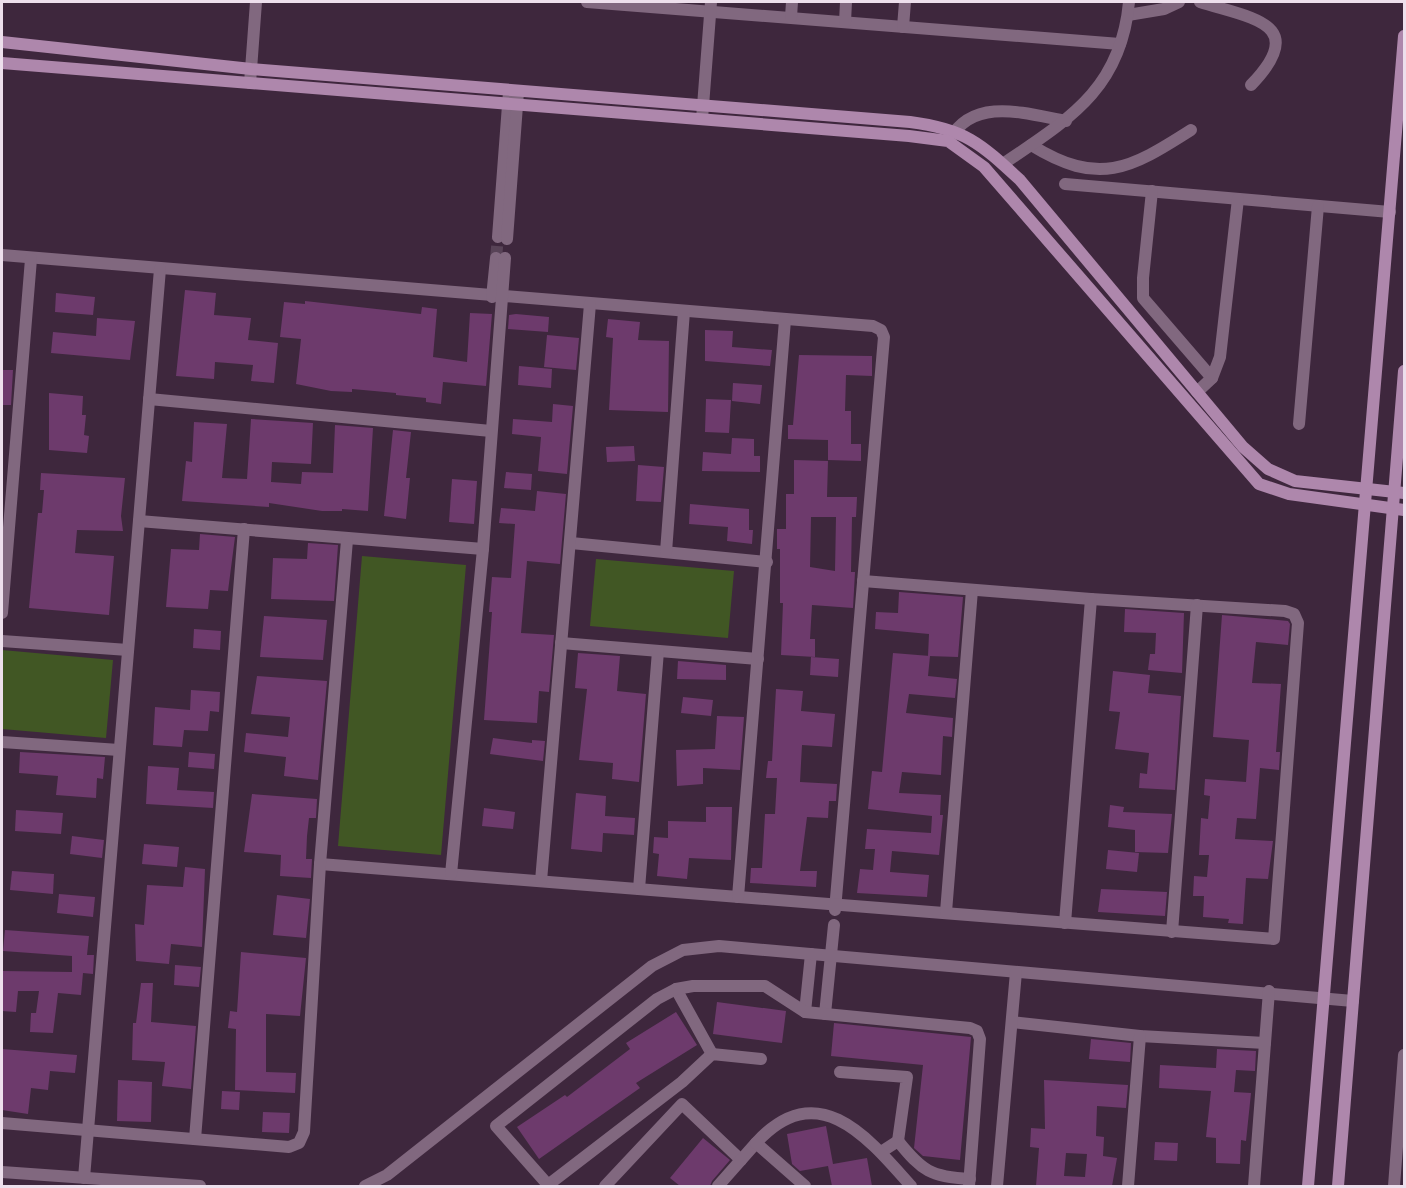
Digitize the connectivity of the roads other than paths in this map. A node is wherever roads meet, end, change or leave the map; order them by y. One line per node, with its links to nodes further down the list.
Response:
1 (256, 2): 19 (street)
2 (587, 2): 9 (street)
3 (792, 2): 12 (street)
4 (846, 2): 13 (street)
5 (905, 2): 14 (street)
6 (1129, 2): 11 (street)
7 (1179, 2): 11 (street)
8 (1200, 2): 21 (street)
9 (633, 3): 10 (street)
10 (710, 6): 12 (street); 24 (street)
11 (1128, 15): 17 (street)
12 (790, 17): 13 (street)
13 (845, 22): 14 (street)
14 (903, 27): 17 (street)
15 (1404, 36): 36 (street)
16 (2, 42): 19 (street)
17 (1120, 44): 26 (street)
18 (2, 63): 20 (street)
19 (250, 69): 20 (street); 22 (street)
20 (250, 83): 23 (street)
21 (1251, 85)
22 (513, 92): 23 (street); 24 (street)
23 (512, 105): 25 (street); 37 (street)
24 (703, 106): 25 (street); 27 (street)
25 (702, 119): 29 (street)
26 (1066, 121): 27 (street); 30 (street)
27 (955, 130): 29 (street); 31 (street)
28 (1191, 130): 30 (street)
29 (948, 141): 54 (street)
30 (1031, 145): 31 (street)
31 (1003, 164): 48 (street)
32 (1065, 184): 33 (street)
33 (1152, 191): 34 (street); 47 (street)
34 (1238, 199): 35 (street); 47 (street)
35 (1318, 206): 36 (street); 50 (street)
36 (1390, 212): 52 (street)
37 (502, 238)
38 (2, 255): 40 (street)
39 (501, 258): 42 (street)
40 (32, 259): 41 (street); 67 (street)
41 (160, 269): 42 (street); 49 (street)
42 (497, 297): 43 (street); 51 (street)
43 (590, 304): 44 (street); 59 (street)
44 (684, 311): 45 (street); 61 (street)
45 (785, 320): 62 (street); 63 (street)
46 (1404, 371): 53 (street)
47 (1212, 378): 48 (street)
48 (1197, 392): 52 (street)
49 (149, 399): 51 (street); 56 (street)
50 (1299, 424)
51 (491, 431): 60 (street)
52 (1366, 489): 53 (street); 54 (street)
53 (1400, 493): 55 (street)
54 (1365, 506): 55 (street); 90 (street)
55 (1399, 509): 91 (street)
56 (139, 521): 57 (street); 70 (street)
57 (244, 529): 58 (street); 104 (street)
58 (347, 540): 60 (street); 75 (street)
59 (571, 543): 61 (street); 69 (street)
60 (483, 549): 76 (street)
61 (666, 552): 62 (street)
62 (767, 562): 72 (street)
63 (863, 581): 64 (street); 80 (street)
64 (972, 590): 65 (street); 81 (street)
65 (1091, 599): 66 (street); 82 (street)
66 (1197, 605): 84 (street); 84 (street)
67 (2, 613)
68 (2, 640): 70 (street)
69 (561, 643): 71 (street); 77 (street)
70 (128, 650): 74 (street)
71 (658, 651): 72 (street); 78 (street)
72 (758, 659): 79 (street)
73 (2, 741): 74 (street)
74 (119, 750): 103 (street)
75 (320, 864): 76 (street); 104 (street)
76 (451, 874): 77 (street)
77 (541, 881): 78 (street)
78 (639, 889): 79 (street)
79 (738, 897): 80 (street)
80 (836, 907): 81 (street)
81 (946, 912): 82 (street)
82 (1065, 923): 84 (street)
83 (834, 926): 86 (street)
84 (1172, 932)
85 (811, 954): 86 (street); 92 (street); 113 (street)
86 (832, 956): 87 (street); 93 (street)
87 (1016, 972): 89 (street); 94 (street)
88 (676, 989): 92 (street); 97 (street); 114 (street)
89 (1269, 991): 90 (street); 96 (street)
90 (1323, 998): 91 (street); 122 (street)
91 (1353, 1000): 123 (street)
92 (805, 1012): 93 (street)
93 (825, 1014): 111 (street)
94 (1012, 1022): 95 (street); 119 (street)
95 (1140, 1036): 96 (street); 120 (street)
96 (1265, 1044): 121 (street)
97 (712, 1054): 99 (street); 114 (street)
98 (1404, 1055): 101 (street)
99 (761, 1059)
100 (840, 1072): 105 (street)
101 (1402, 1110): 124 (street)
102 (2, 1123): 103 (street)
103 (88, 1130): 104 (street); 110 (street)
104 (195, 1139)
105 (898, 1141): 107 (street); 111 (street)
106 (756, 1143): 107 (street); 108 (street); 117 (street)
107 (881, 1152): 118 (street)
108 (741, 1160): 115 (street); 116 (street)
109 (2, 1172): 110 (street)
110 (84, 1178): 112 (street)
111 (970, 1183)
112 (200, 1186)
113 (365, 1186)
114 (548, 1186)
115 (605, 1186)
116 (718, 1186)
117 (805, 1186)
118 (911, 1186)
119 (997, 1186)
120 (1128, 1186)
121 (1254, 1186)
122 (1308, 1186)
123 (1338, 1186)
124 (1394, 1186)

